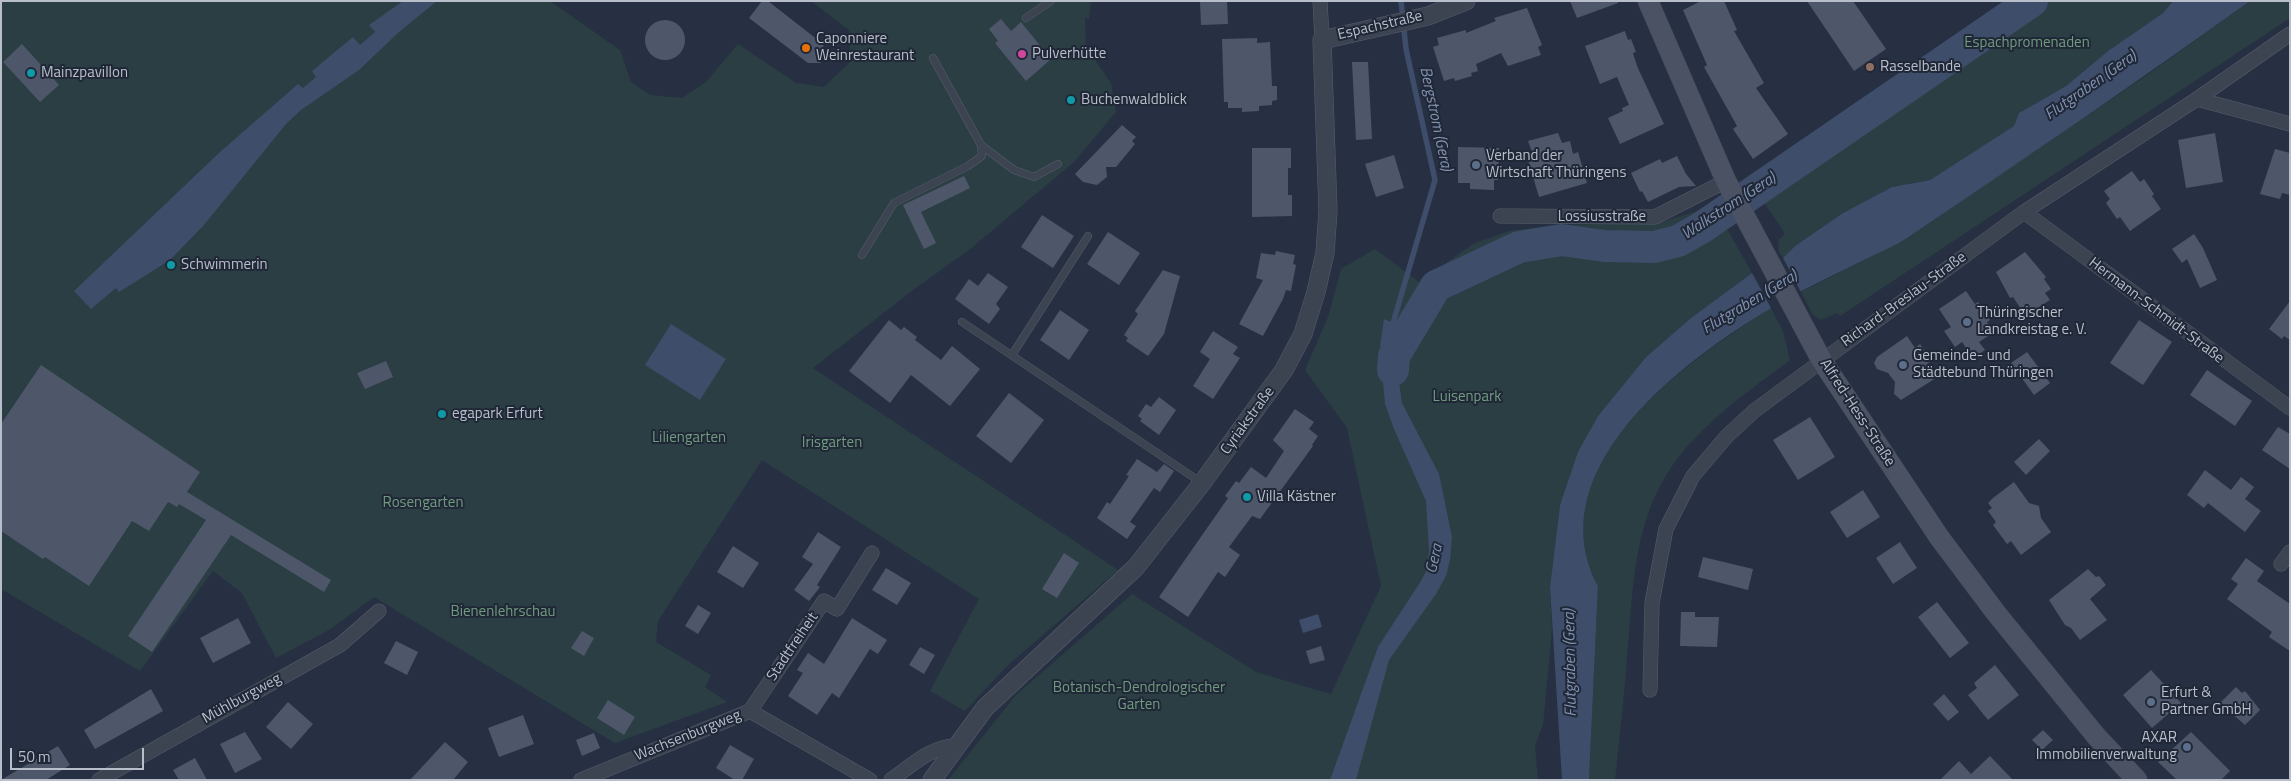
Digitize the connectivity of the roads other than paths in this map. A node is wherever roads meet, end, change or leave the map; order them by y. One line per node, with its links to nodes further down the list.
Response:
1 (1051, 1): 5 (lane)
2 (1320, 1): 7 (street, Cyriakstraße)
3 (1466, 1): 7 (street, Espachstraße)
4 (1648, 1): 13 (main road, Alfred-Hess-Straße)
5 (1026, 18)
6 (2290, 34): 9 (street, Richard-Breslau-Straße)
7 (1322, 40): 22 (street, Cyriakstraße)
8 (933, 58): 11 (lane)
9 (2197, 99): 10 (street); 14 (street, Richard-Breslau-Straße)
10 (2290, 124)
11 (980, 145): 12 (lane); 17 (lane)
12 (1058, 164)
13 (1727, 184): 15 (street, Lossiusstraße); 20 (main road, Alfred-Hess-Straße)
14 (2024, 212): 20 (street, Richard-Breslau-Straße); 21 (street, Hermann-Schmidt-Straße)
15 (1500, 216)
16 (1088, 236): 19 (lane)
17 (862, 255)
18 (962, 322): 19 (lane)
19 (1012, 355): 22 (lane)
20 (1822, 361): 27 (street, Richard-Breslau-Straße); 35 (main road, Alfred-Hess-Straße)
21 (2290, 408)
22 (1202, 483): 29 (street, Cyriakstraße)
23 (2290, 552): 25 (street)
24 (872, 553): 28 (street, Stadtfreiheit)
25 (2281, 564)
26 (379, 611): 30 (street, Mühlburgweg)
27 (1650, 690)
28 (750, 711): 31 (street, Wachsenburgweg); 32 (street, Wachsenburgweg)
29 (956, 746): 33 (street); 34 (street, Cyriakstraße)
30 (99, 780)
31 (581, 780)
32 (870, 780)
33 (891, 780)
34 (932, 780)
35 (2137, 780)

